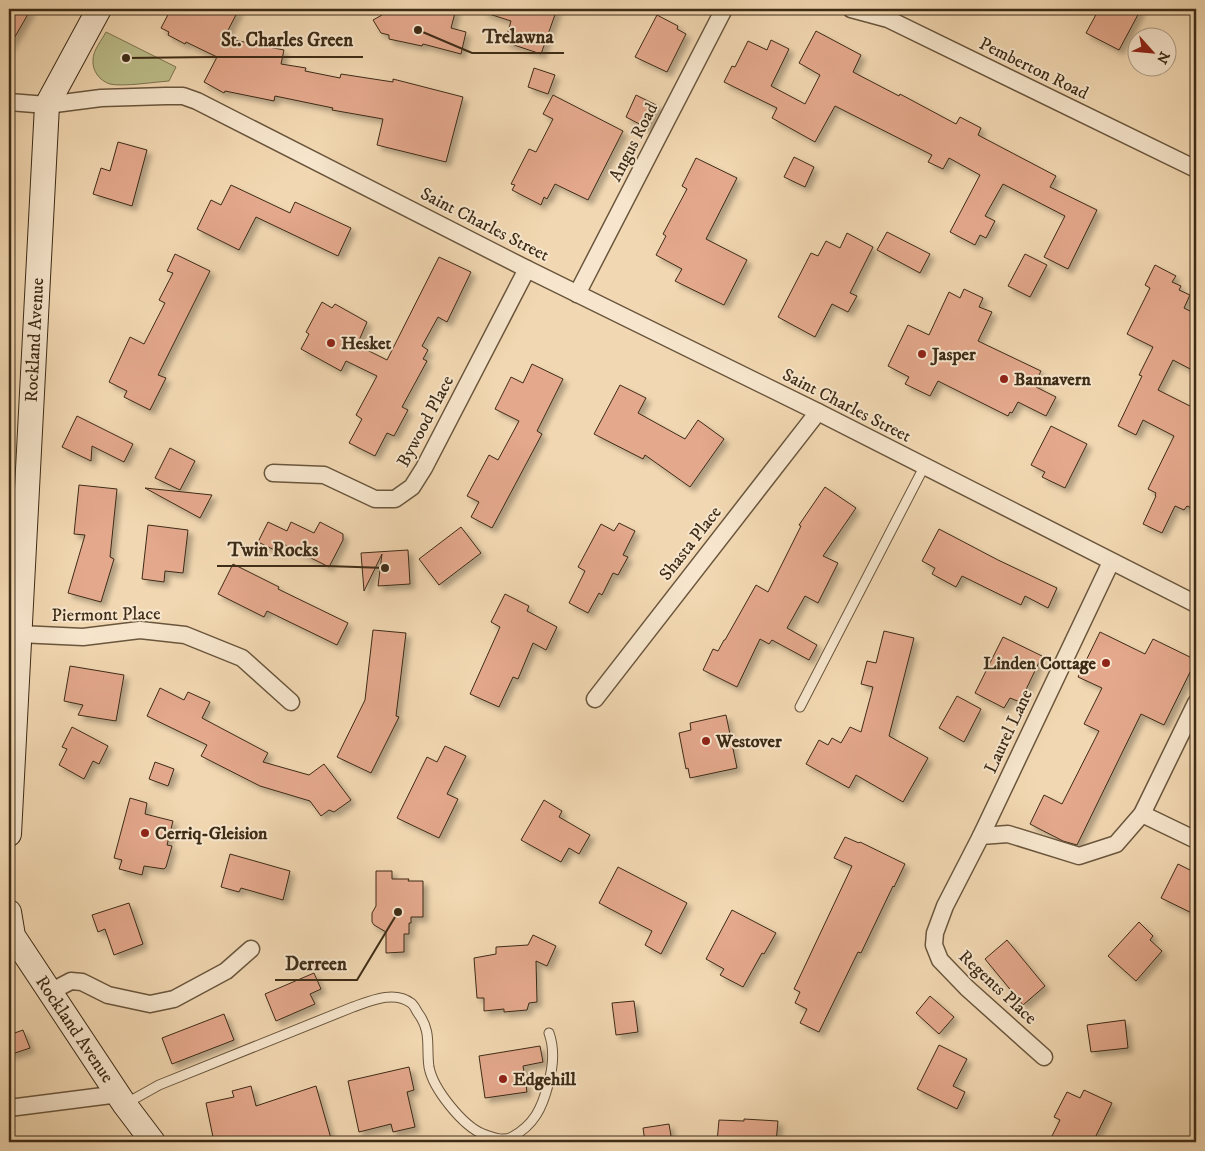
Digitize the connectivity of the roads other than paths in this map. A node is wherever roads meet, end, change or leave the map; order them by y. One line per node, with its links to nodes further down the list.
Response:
1 (99, 9): 5 (street, Rockland Avenue)
2 (724, 9): 8 (street, Angus Road)
3 (851, 9): 6 (street, Pemberton Road)
4 (9, 102): 5 (street, Saint Charles Street)
5 (47, 105): 7 (street, Saint Charles Street); 14 (street, Rockland Avenue)
6 (1196, 169)
7 (527, 269): 8 (street, Saint Charles Street); 11 (street, Bywood Place)
8 (577, 294): 9 (street, Saint Charles Street)
9 (818, 412): 10 (street, Saint Charles Street); 15 (street, Shasta Place)
10 (924, 468): 12 (street, Saint Charles Street); 18 (lane)
11 (273, 473)
12 (1111, 562): 13 (street, Saint Charles Street); 22 (street, Laurel Lane)
13 (1196, 604)
14 (19, 634): 16 (street, Piermont Place); 19 (street, Rockland Avenue)
15 (595, 699)
16 (291, 702)
17 (1196, 703): 20 (street)
18 (800, 707)
19 (12, 724): 21 (street, Rockland Avenue)
20 (1142, 814): 22 (street); 23 (street)
21 (9, 834)
22 (981, 836): 28 (street, Regents Place)
23 (1196, 840)
24 (9, 912): 26 (street, Rockland Avenue)
25 (251, 949): 26 (street)
26 (50, 992): 29 (street, Rockland Avenue)
27 (549, 1033): 29 (lane)
28 (1044, 1057)
29 (122, 1099): 30 (street); 31 (street, Rockland Avenue)
30 (9, 1108)
31 (153, 1142)

